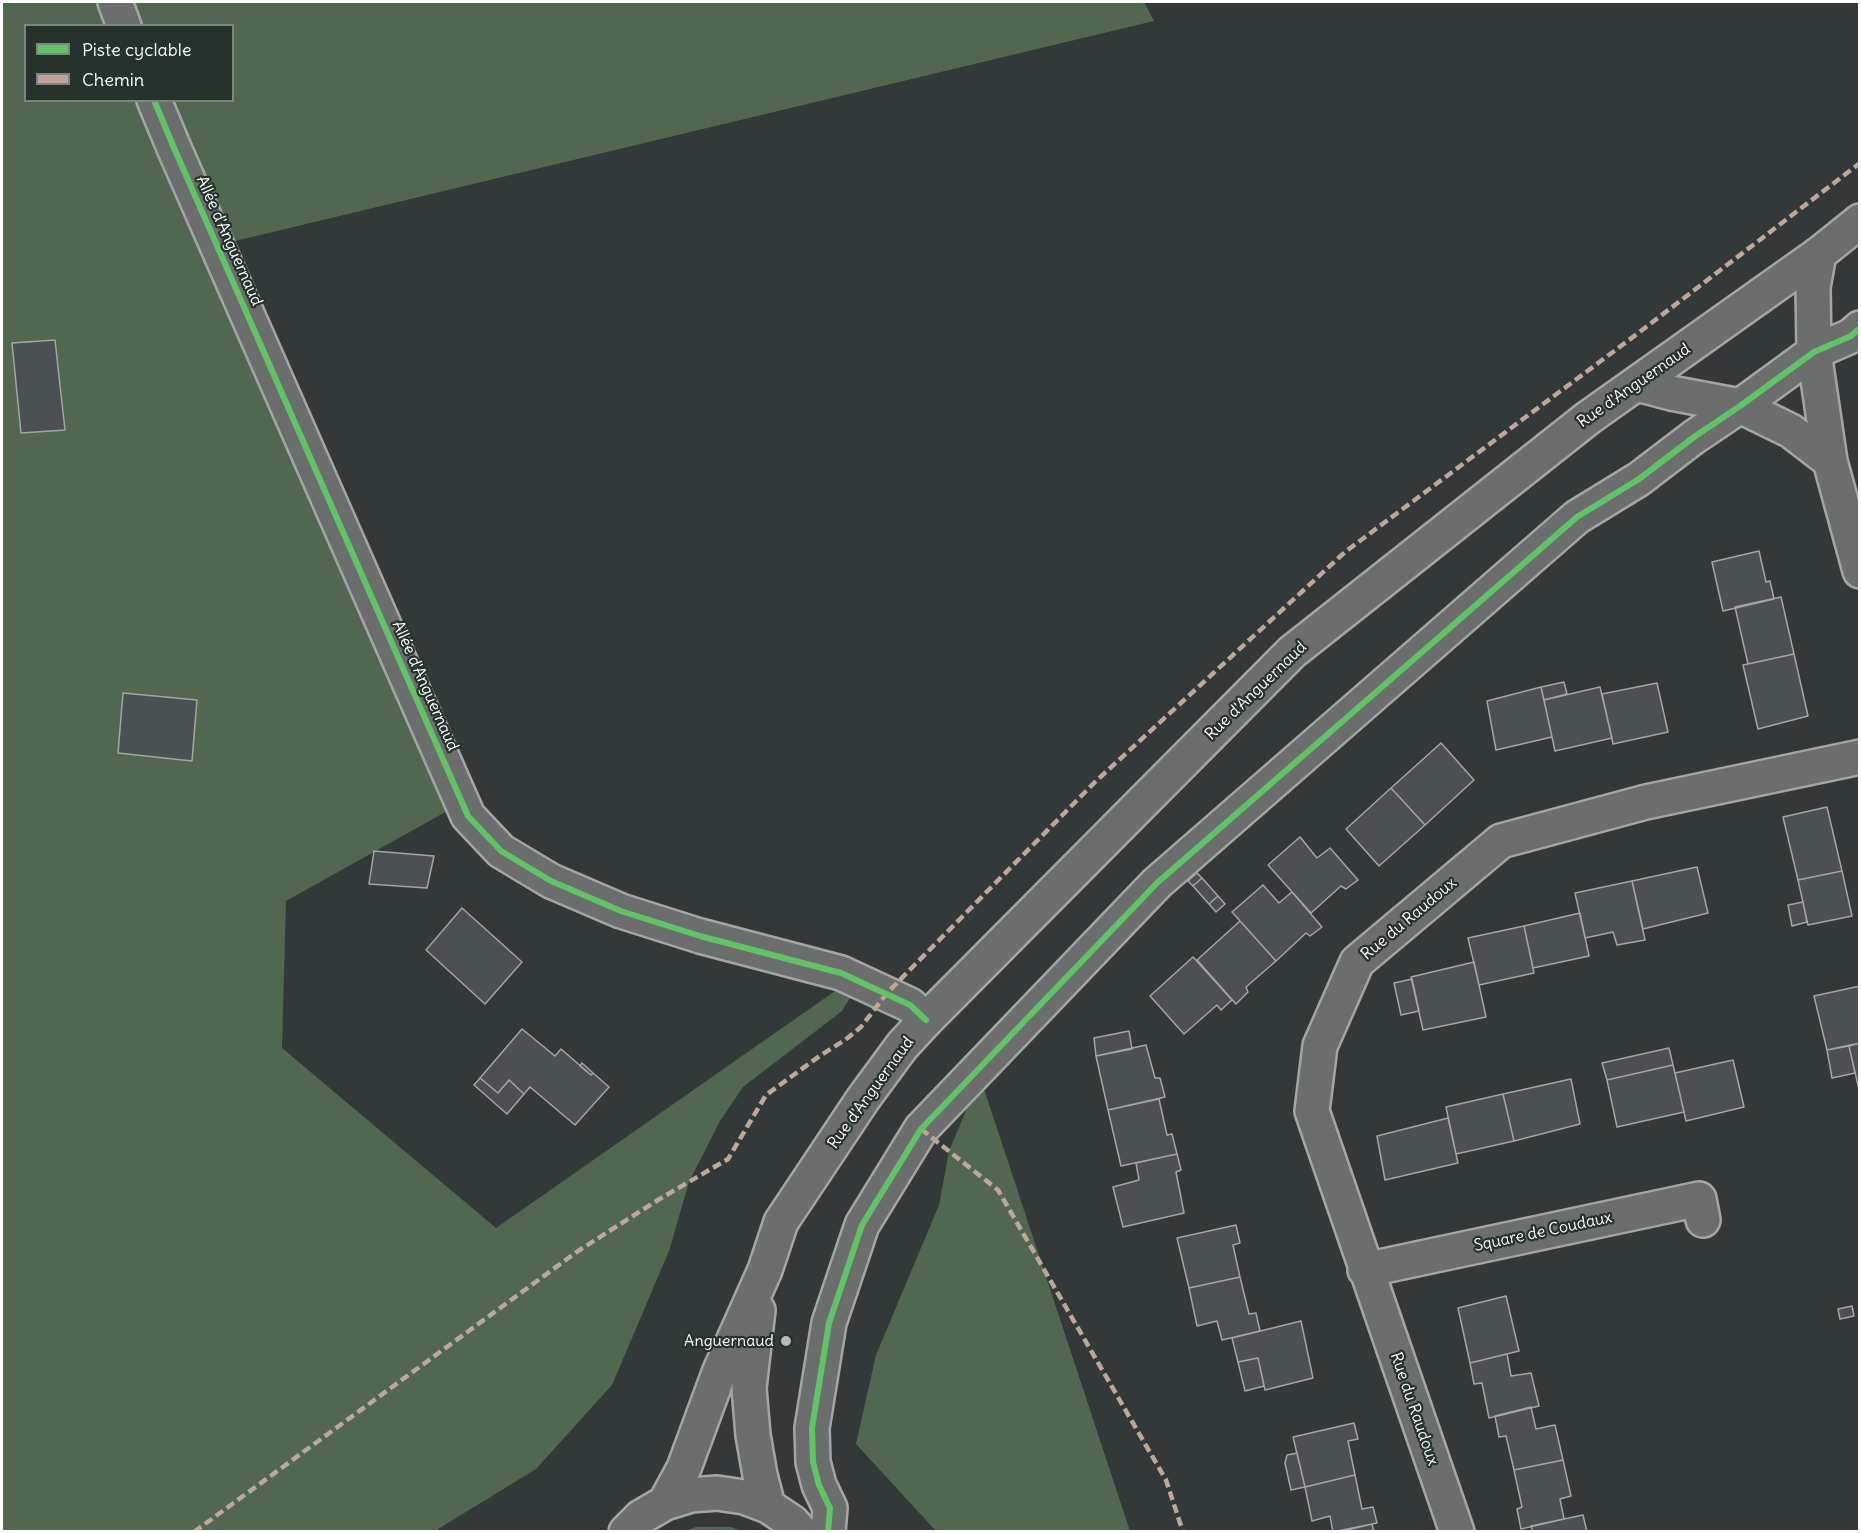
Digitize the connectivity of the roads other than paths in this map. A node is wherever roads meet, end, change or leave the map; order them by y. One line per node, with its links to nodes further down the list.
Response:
1 (115, 2): 2 (street)
2 (123, 24)
3 (155, 102): 13 (street, Allée d'Anguernaud)
4 (1860, 221): 5 (street, Rue d'Anguernaud)
5 (1819, 254): 7 (street); 8 (street, Rue d'Anguernaud)
6 (1860, 328): 7 (street)
7 (1814, 352): 9 (street); 10 (street)
8 (1637, 384): 9 (street); 13 (street, Rue d'Anguernaud)
9 (1740, 406): 10 (street); 21 (street)
10 (1830, 461): 11 (street)
11 (1860, 571)
12 (1860, 757): 16 (street, Rue du Raudoux)
13 (926, 1020): 15 (street, Rue d'Anguernaud)
14 (1703, 1220): 16 (street, Square de Coudaux)
15 (765, 1270): 17 (street, Rue d'Anguernaud); 18 (street, Rue d'Anguernaud)
16 (1365, 1270): 22 (street, Rue du Raudoux)
17 (665, 1503): 18 (street); 19 (street)
18 (768, 1506): 20 (street)
19 (626, 1532)
20 (801, 1532)
21 (828, 1532)
22 (1457, 1532)

